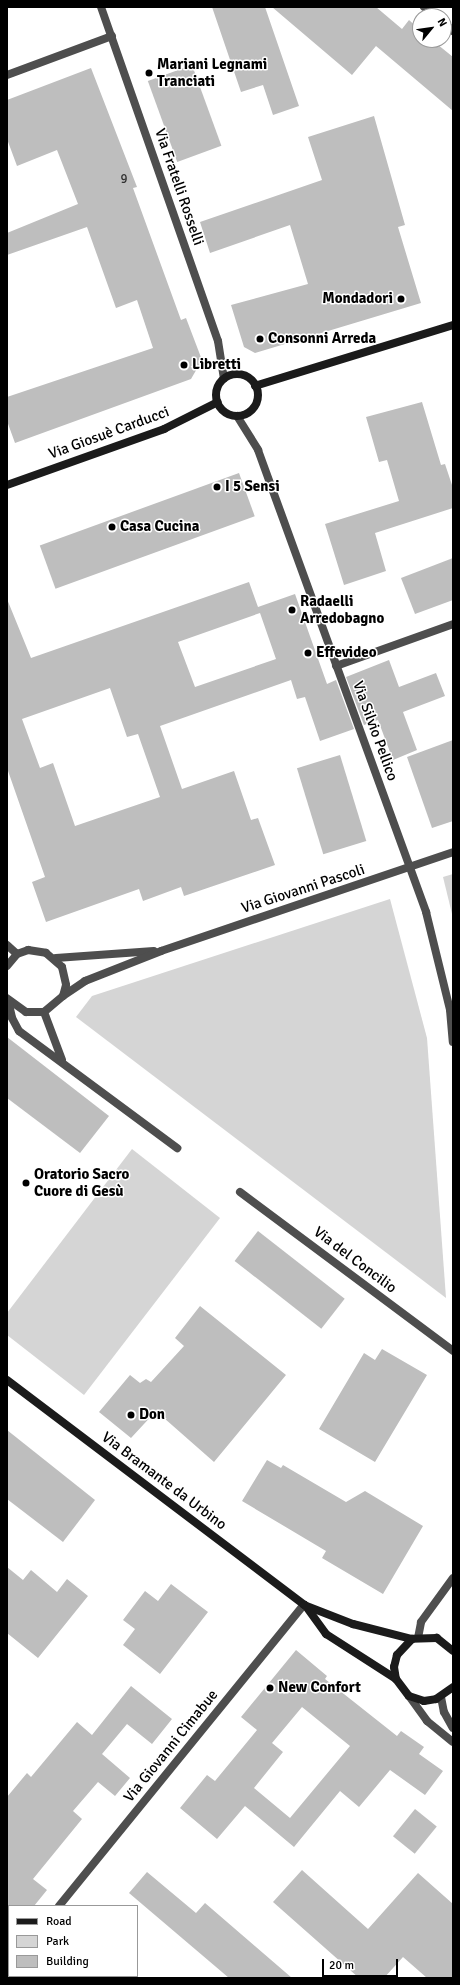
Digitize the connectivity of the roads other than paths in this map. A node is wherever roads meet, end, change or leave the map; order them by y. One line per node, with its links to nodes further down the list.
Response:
1 (101, 7): 2 (street, Via Fratelli Rosselli)
2 (112, 36): 3 (street); 5 (street, Via Fratelli Rosselli)
3 (7, 75)
4 (453, 325): 6 (street)
5 (224, 379): 6 (street); 7 (street)
6 (255, 386): 8 (street)
7 (218, 402): 8 (street); 9 (street, Via Giosuè Carducci)
8 (237, 416): 11 (street, Via Silvio Pellico)
9 (7, 486)
10 (453, 624): 11 (street)
11 (336, 666): 13 (street, Via Silvio Pellico)
12 (453, 852): 13 (street, Via Giovanni Pascoli)
13 (410, 868): 15 (street, Via Giovanni Pascoli); 21 (street, Via Silvio Pellico)
14 (7, 945): 16 (street)
15 (161, 951): 17 (street, Via Giovanni Pascoli); 19 (street, Via Giovanni Pascoli)
16 (17, 954): 17 (street); 18 (street)
17 (56, 958): 19 (street)
18 (7, 966)
19 (63, 996): 22 (street, Via Giovanni Pascoli)
20 (8, 999): 22 (street); 24 (street)
21 (452, 1010): 23 (street, Via Silvio Pellico)
22 (44, 1012): 24 (street)
23 (453, 1042)
24 (62, 1061): 25 (street)
25 (177, 1148)
26 (240, 1192): 27 (street, Via del Concilio)
27 (453, 1351)
28 (7, 1380): 30 (street, Via Bramante da Urbino)
29 (453, 1578): 31 (street)
30 (304, 1605): 31 (street, Via Bramante da Urbino); 33 (street, Via Bramante da Urbino); 39 (street, Via Giovanni Cimabue)
31 (415, 1638): 32 (street, Via Bramante da Urbino); 33 (street)
32 (453, 1652)
33 (396, 1678): 35 (street)
34 (452, 1690): 36 (street)
35 (409, 1696): 36 (street); 38 (street)
36 (441, 1697): 37 (street)
37 (453, 1728)
38 (453, 1742)
39 (60, 1905)

